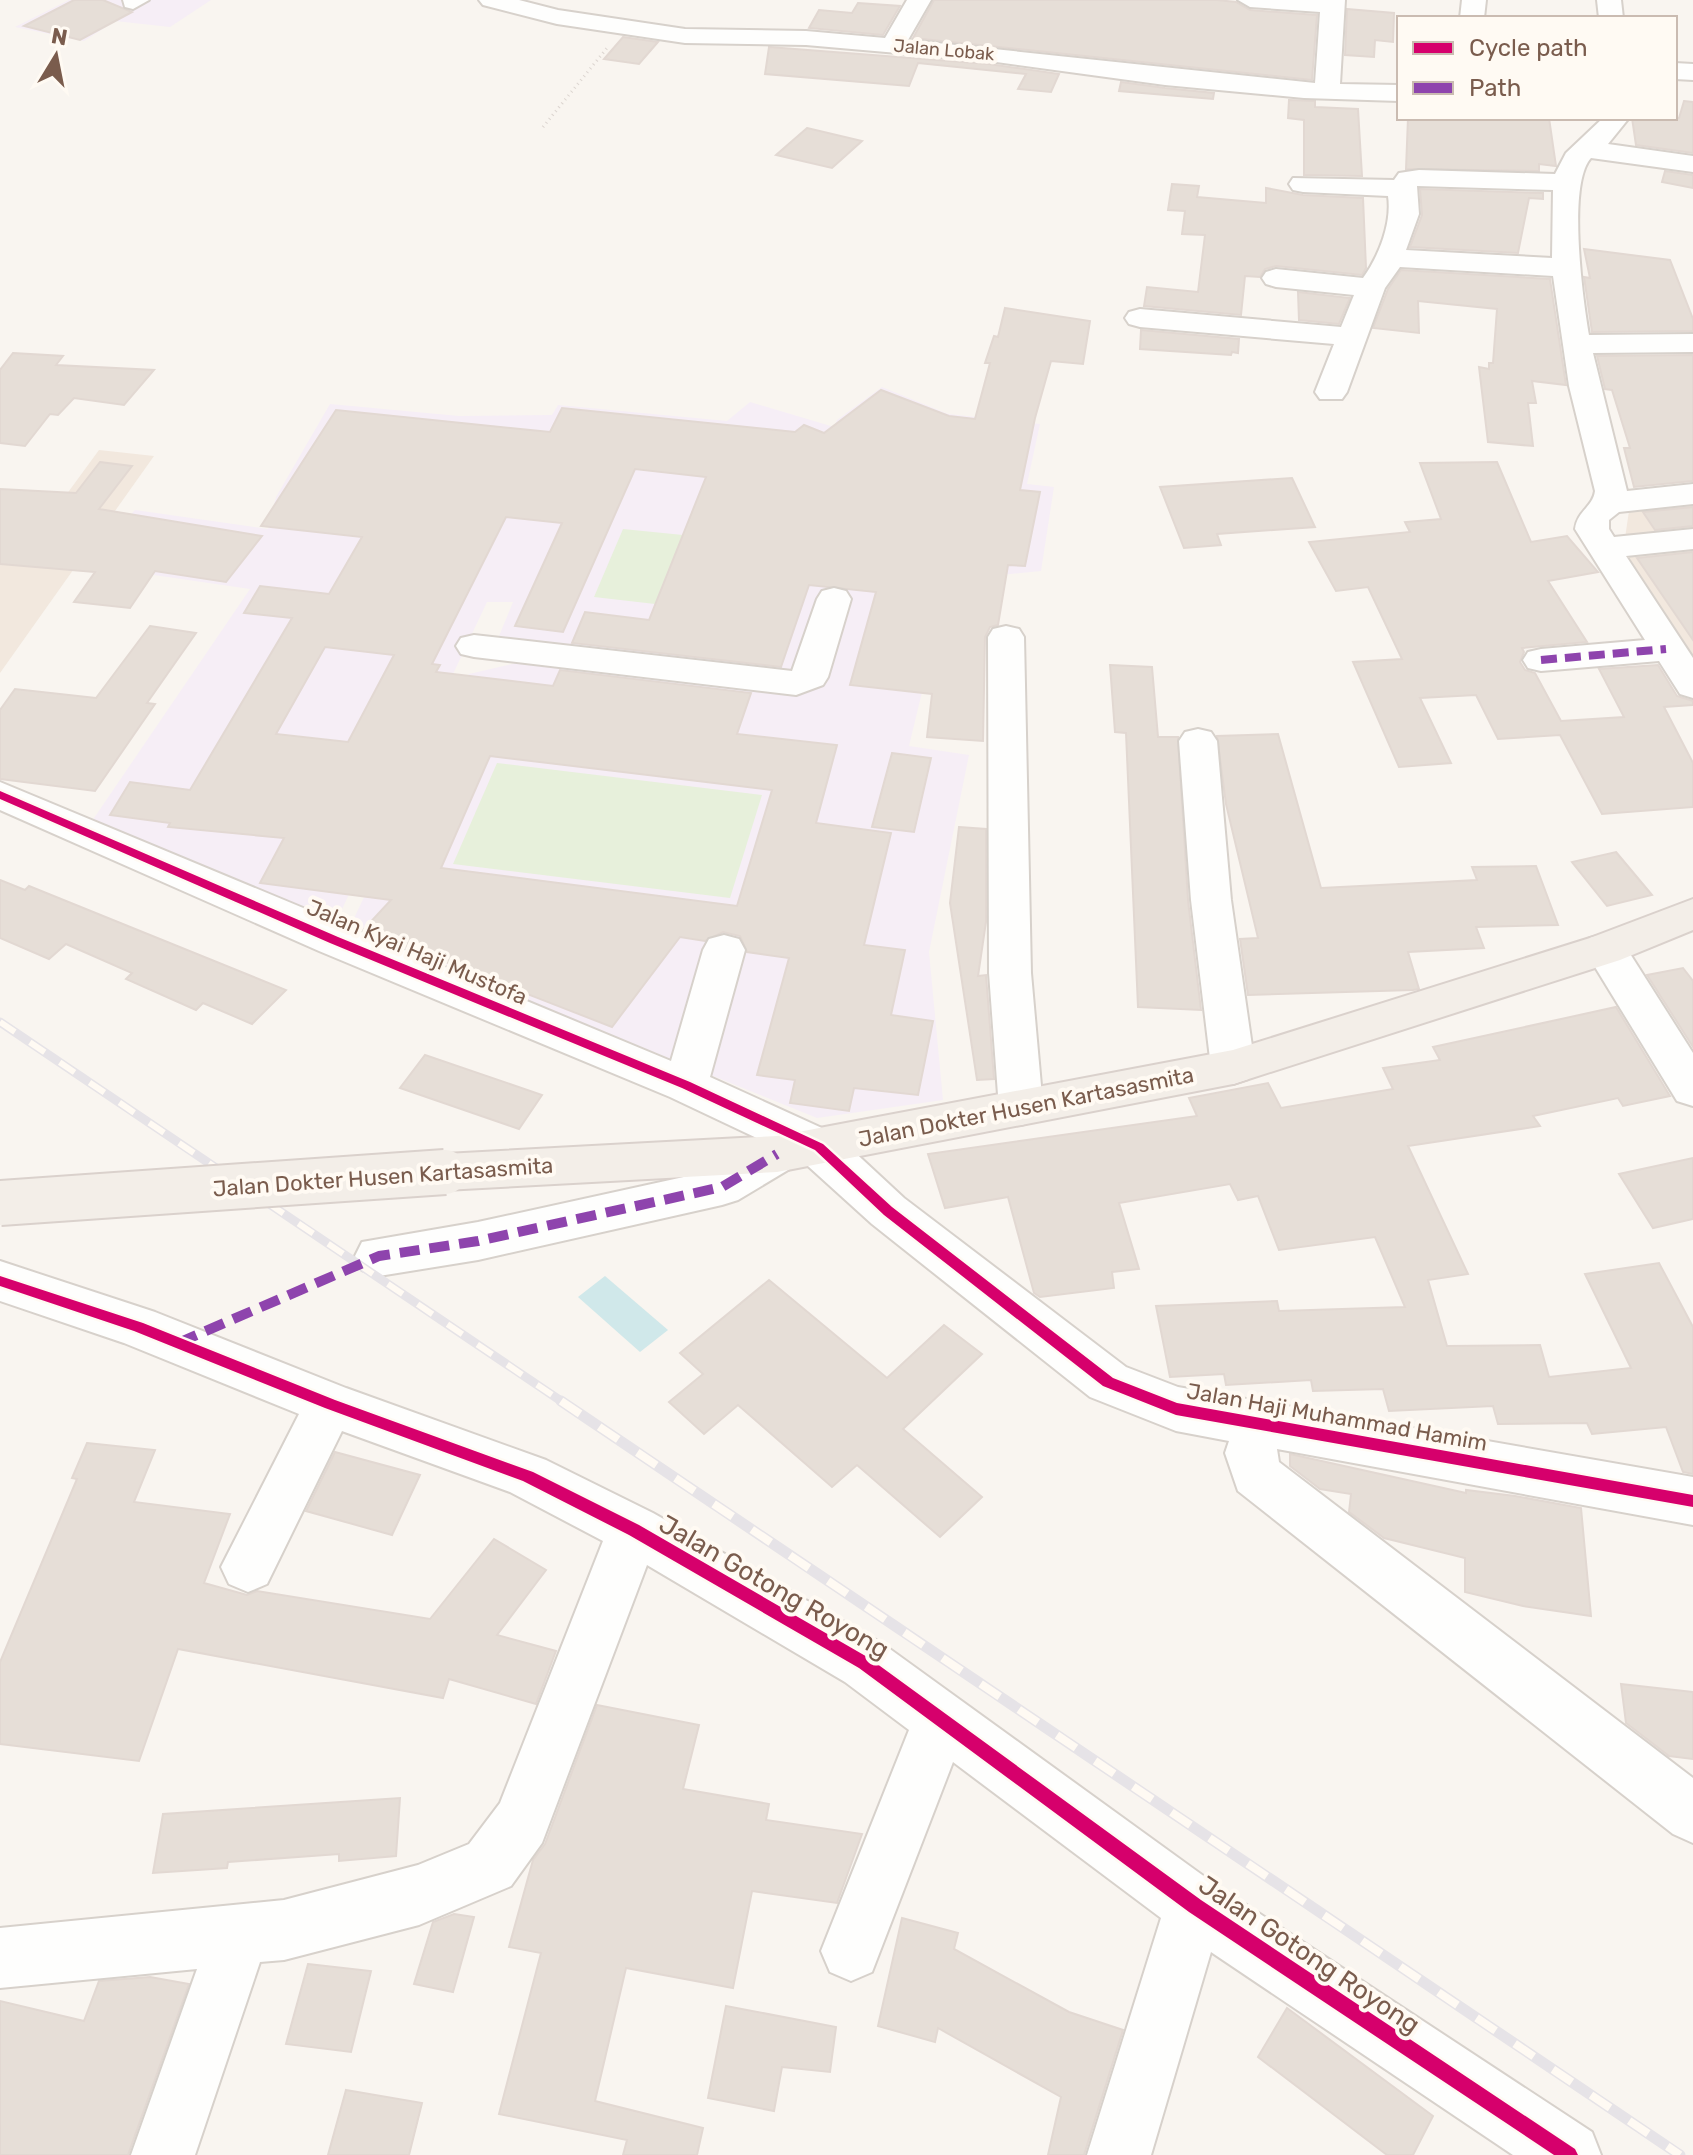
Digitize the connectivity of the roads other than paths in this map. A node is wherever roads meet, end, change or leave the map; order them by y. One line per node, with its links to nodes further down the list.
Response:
1 (491, 0): 5 (street, Jalan Lobak)
2 (919, 0): 5 (street)
3 (1250, 0): 4 (street)
4 (1332, 3): 6 (street)
5 (893, 45): 6 (street, Jalan Lobak)
6 (1327, 90): 7 (street, Jalan Lobak)
7 (1397, 93)
8 (1615, 120): 9 (street)
9 (1584, 149): 10 (street); 11 (street)
10 (1693, 164)
11 (1567, 182): 13 (street); 15 (street)
12 (1303, 184): 13 (street)
13 (1401, 188): 14 (street)
14 (1391, 260): 15 (street); 17 (street)
15 (1565, 268): 21 (street)
16 (1276, 278): 17 (street)
17 (1371, 288): 19 (street)
18 (1140, 318): 19 (street)
19 (1354, 337): 22 (street)
20 (1693, 343): 21 (street)
21 (1578, 344): 24 (street)
22 (1331, 392)
23 (1693, 494): 24 (street)
24 (1610, 503): 26 (street)
25 (1693, 539): 26 (street)
26 (1604, 548): 30 (street)
27 (834, 599): 29 (street)
28 (1006, 637): 41 (street)
29 (474, 646)
30 (1666, 649): 31 (street); 32 (street)
31 (1541, 660)
32 (1693, 686)
33 (1198, 741): 38 (street)
34 (0, 795): 39 (street, Jalan Kyai Haji Mustofa)
35 (1693, 914): 36 (main road, Jalan Dokter Husen Kartasasmita)
36 (1605, 949): 38 (main road, Jalan Dokter Husen Kartasasmita); 40 (street)
37 (724, 950): 39 (street)
38 (1233, 1067): 41 (main road, Jalan Dokter Husen Kartasasmita)
39 (686, 1085): 42 (street, Jalan Kyai Haji Mustofa)
40 (1693, 1089)
41 (1021, 1108): 42 (main road, Jalan Dokter Husen Kartasasmita)
42 (798, 1151): 43 (main road, Jalan Dokter Husen Kartasasmita, bridge); 44 (street); 47 (street, Jalan Haji Muhammad Hamim)
43 (0, 1203)
44 (379, 1256)
45 (0, 1281): 46 (street, Jalan Gotong Royong)
46 (330, 1404): 49 (street, Jalan Gotong Royong); 50 (street)
47 (1259, 1423): 48 (street, Jalan Haji Muhammad Hamim); 52 (street)
48 (1693, 1501)
49 (634, 1530): 51 (street, Jalan Gotong Royong); 54 (street)
50 (248, 1567)
51 (942, 1718): 53 (street, Jalan Gotong Royong); 55 (street)
52 (1693, 1814)
53 (1195, 1906): 58 (street); 59 (street, Jalan Gotong Royong)
54 (240, 1933): 56 (street); 57 (street)
55 (851, 1951)
56 (0, 1958)
57 (163, 2155)
58 (1119, 2155)
59 (1569, 2155)

